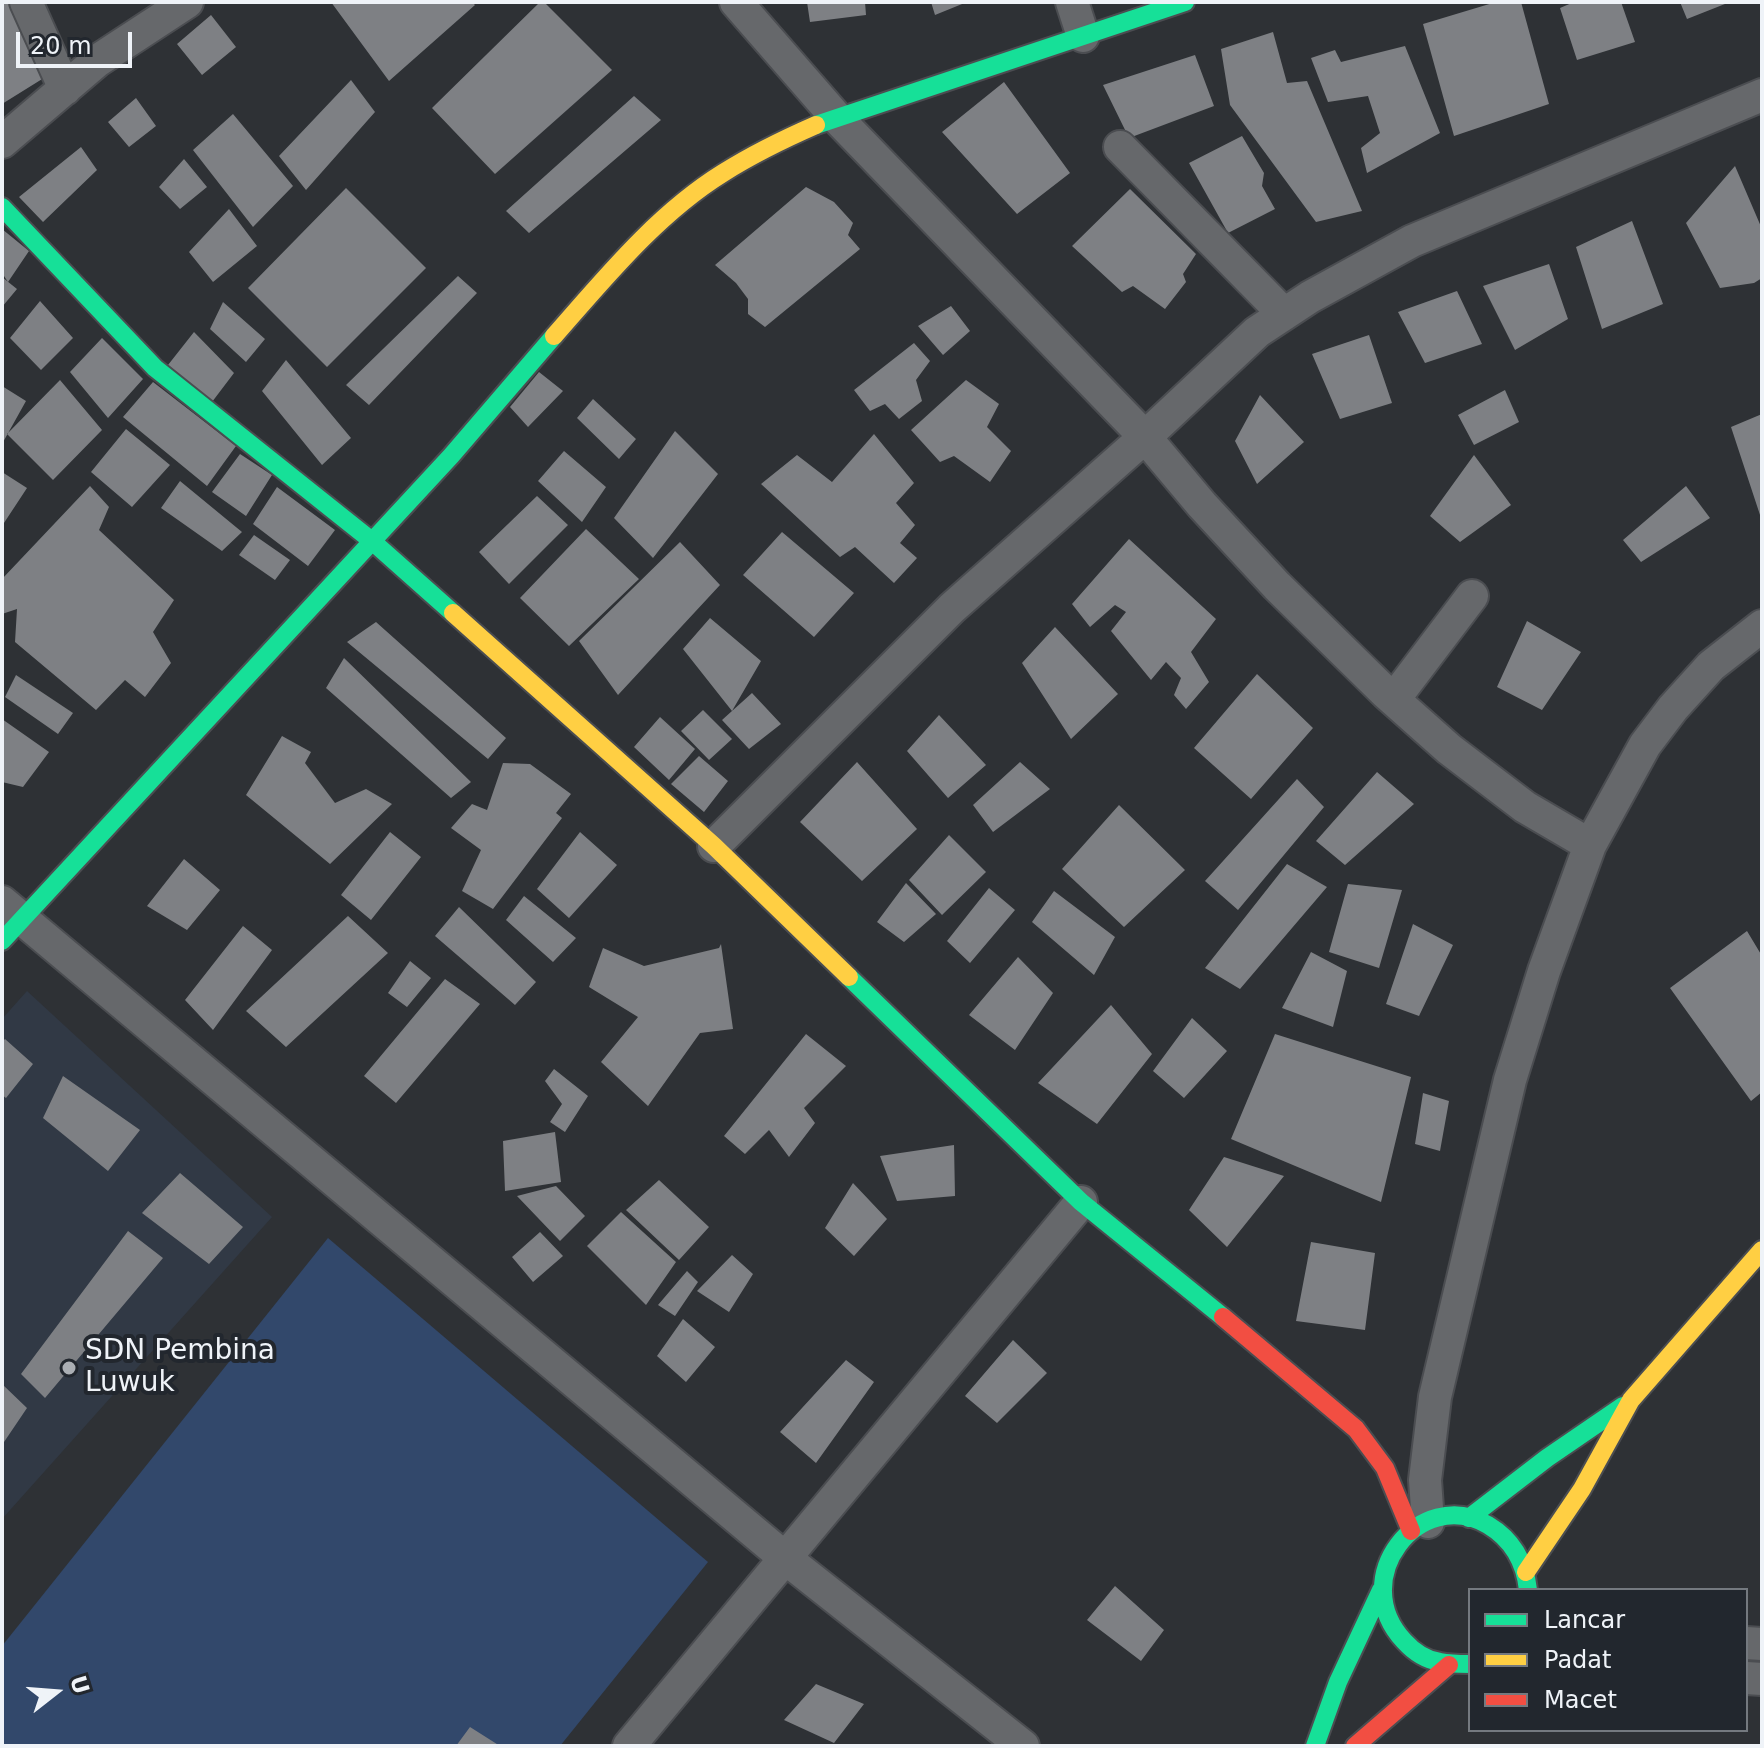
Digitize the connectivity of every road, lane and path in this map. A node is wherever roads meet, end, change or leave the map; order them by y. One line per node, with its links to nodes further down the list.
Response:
1 (26, 2): 7 (street)
2 (187, 2): 7 (street)
3 (736, 2): 9 (street)
4 (1072, 2): 6 (street)
5 (1185, 2): 6 (main road)
6 (1083, 36): 9 (main road)
7 (65, 89): 10 (street)
8 (1762, 95): 13 (street)
9 (836, 117): 14 (street); 15 (main road)
10 (2, 142)
11 (1120, 147): 13 (street)
12 (2, 207): 15 (main road)
13 (1284, 314): 14 (street)
14 (1145, 437): 18 (street); 20 (street)
15 (372, 541): 20 (main road); 21 (main road)
16 (1472, 596): 18 (street)
17 (1762, 626): 19 (street)
18 (1394, 699): 19 (street)
19 (1590, 845): 26 (street)
20 (714, 846): 22 (main road)
21 (9, 921): 27 (street)
22 (1081, 1202): 26 (main road); 27 (street)
23 (1762, 1250): 24 (main road)
24 (1631, 1400): 25 (main road); 28 (main road)
25 (1469, 1518): 26 (main road); 28 (main road)
26 (1419, 1526): 29 (main road)
27 (785, 1558): 32 (street); 33 (street)
28 (1528, 1585)
29 (1381, 1590): 31 (main road); 34 (main road)
30 (1468, 1664): 31 (main road)
31 (1449, 1665): 35 (main road)
32 (629, 1746)
33 (1023, 1746)
34 (1315, 1746)
35 (1355, 1746)

